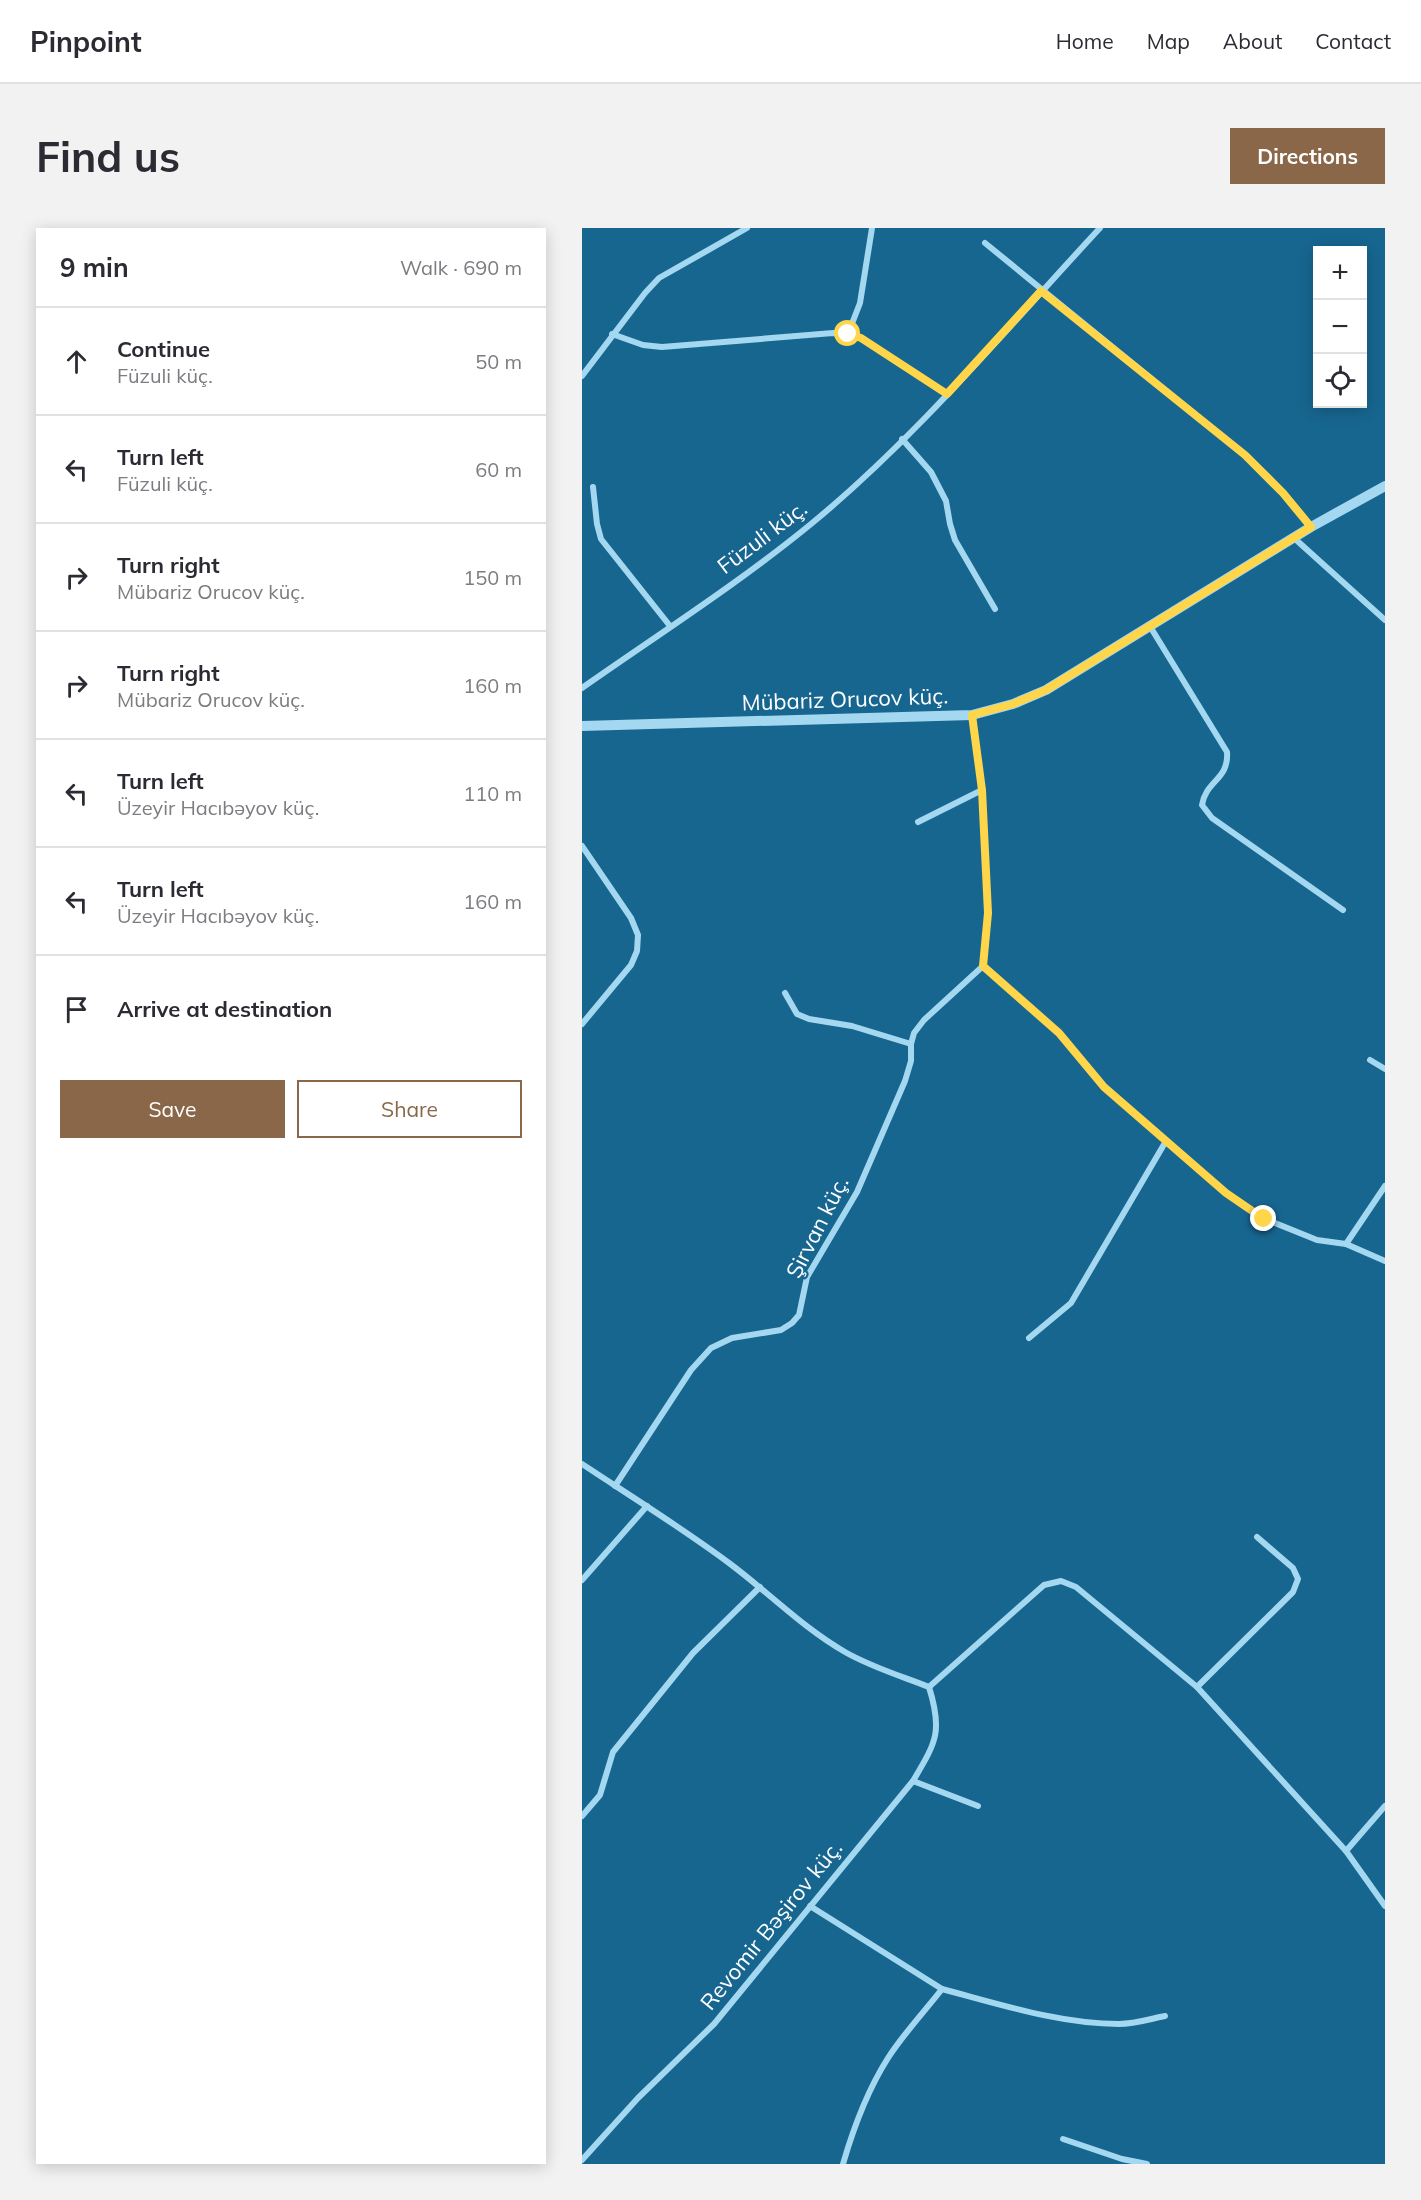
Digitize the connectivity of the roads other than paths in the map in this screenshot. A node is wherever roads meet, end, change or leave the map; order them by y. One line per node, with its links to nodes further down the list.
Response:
1 (747, 228): 6 (street)
2 (872, 228): 7 (street)
3 (1100, 228): 5 (street, Füzuli küç.)
4 (985, 243): 5 (street)
5 (1041, 291): 9 (street, Füzuli küç.); 13 (street)
6 (612, 334): 7 (street); 8 (street)
7 (848, 334): 9 (street)
8 (582, 376)
9 (947, 394): 10 (street, Füzuli küç.)
10 (902, 439): 15 (street); 17 (street, Füzuli küç.)
11 (1385, 486): 13 (street, Mübariz Orucov küç.)
12 (593, 487): 17 (street)
13 (1311, 527): 14 (street, Mübariz Orucov küç.)
14 (1294, 538): 16 (street); 18 (street, Mübariz Orucov küç.)
15 (995, 609)
16 (1385, 620)
17 (670, 626): 19 (street, Füzuli küç.)
18 (1151, 628): 20 (street, Mübariz Orucov küç.); 25 (street)
19 (582, 688)
20 (972, 715): 21 (street, Mübariz Orucov küç.); 22 (street)
21 (582, 726)
22 (982, 790): 23 (street); 26 (street)
23 (918, 822)
24 (583, 849): 28 (street)
25 (1343, 910)
26 (983, 966): 29 (street, Şirvan küç.); 32 (street)
27 (785, 993): 29 (street)
28 (582, 1024)
29 (911, 1044): 38 (street, Şirvan küç.)
30 (1370, 1059): 31 (street)
31 (1385, 1069)
32 (1166, 1141): 34 (street); 36 (street)
33 (1385, 1186): 34 (street)
34 (1346, 1244): 35 (street)
35 (1385, 1262)
36 (1029, 1338)
37 (582, 1464): 38 (street)
38 (615, 1486): 39 (street)
39 (647, 1506): 41 (street); 42 (street)
40 (1257, 1537): 44 (street)
41 (582, 1580)
42 (760, 1587): 43 (street); 48 (street)
43 (929, 1687): 44 (street); 45 (street, Revomir Bəşirov küç.)
44 (1197, 1687): 49 (street)
45 (913, 1781): 46 (street); 50 (street, Revomir Bəşirov küç.)
46 (978, 1806)
47 (1385, 1806): 49 (street)
48 (582, 1816)
49 (1346, 1851): 51 (street)
50 (810, 1906): 52 (street); 55 (street, Revomir Bəşirov küç.)
51 (1385, 1906)
52 (942, 1989): 53 (street); 56 (street)
53 (1165, 2016)
54 (1063, 2139): 57 (street)
55 (582, 2160)
56 (843, 2164)
57 (1147, 2164)

